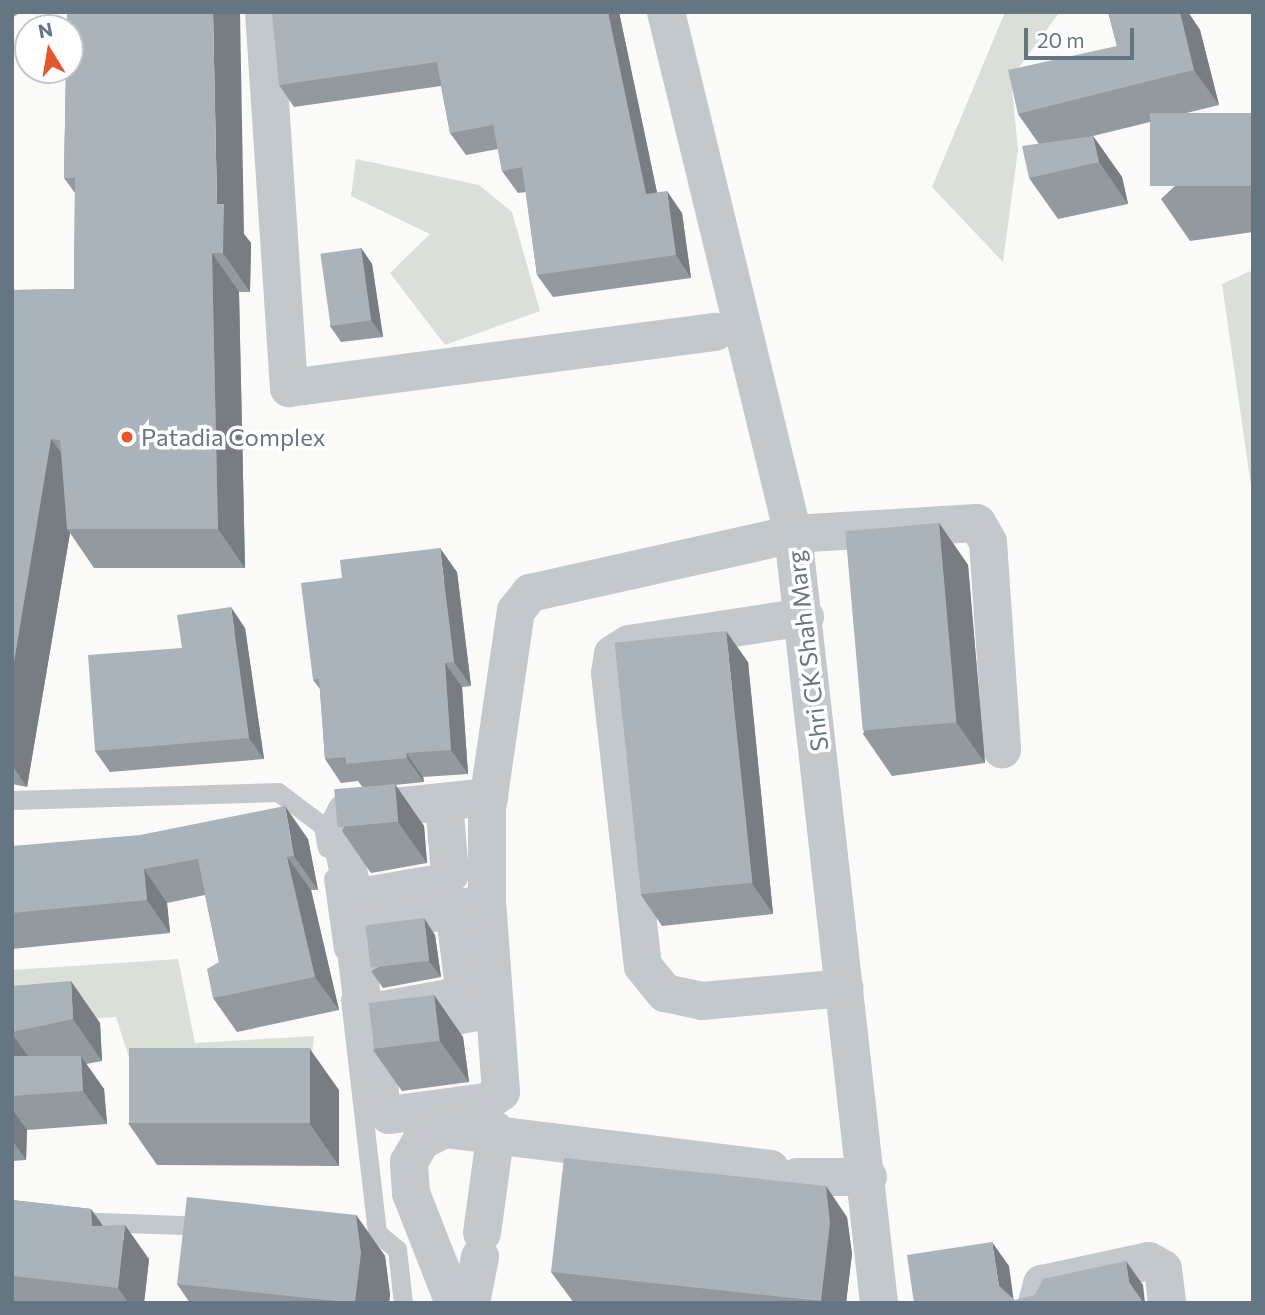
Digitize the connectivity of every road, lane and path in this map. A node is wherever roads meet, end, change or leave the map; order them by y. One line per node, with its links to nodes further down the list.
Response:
1 (264, 12): 3 (street)
2 (666, 12): 4 (street, Shri CK Shah Marg)
3 (715, 332)
4 (793, 534): 5 (street, Shri CK Shah Marg); 6 (street); 7 (street)
5 (806, 617): 10 (street, Shri CK Shah Marg); 10 (street)
6 (1002, 750)
7 (489, 797): 9 (street); 11 (street)
8 (12, 800): 17 (lane)
9 (444, 802)
10 (844, 988): 13 (street, Shri CK Shah Marg)
11 (494, 1009)
12 (496, 1131): 13 (street); 19 (street); 20 (street)
13 (868, 1177): 21 (street, Shri CK Shah Marg)
14 (72, 1220): 15 (lane)
15 (225, 1227)
16 (349, 1232): 17 (lane)
17 (377, 1233): 18 (lane)
18 (403, 1303)
19 (454, 1303)
20 (471, 1303)
21 (879, 1303)
22 (1037, 1303): 23 (street)
23 (1167, 1303)

